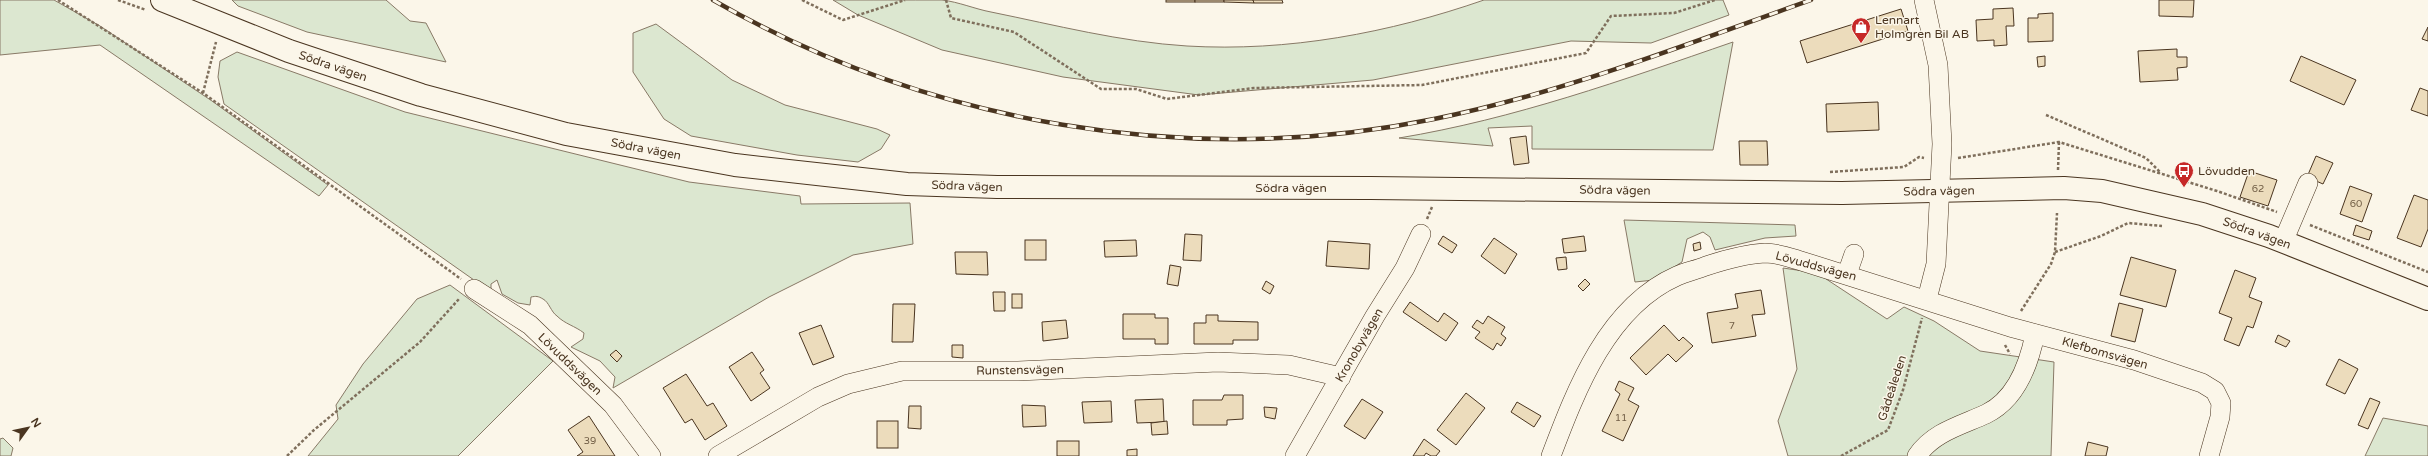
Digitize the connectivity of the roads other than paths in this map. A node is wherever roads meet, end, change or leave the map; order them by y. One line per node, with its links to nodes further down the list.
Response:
1 (162, 0): 4 (highway, Södra vägen)
2 (1924, 0): 4 (street)
3 (2308, 183): 6 (street)
4 (1940, 191): 6 (highway, Södra vägen); 10 (street)
5 (1421, 234): 13 (street, Kronobyvägen)
6 (2283, 242): 11 (highway, Södra vägen)
7 (1854, 254): 8 (street)
8 (1847, 274): 10 (street, Lövuddsvägen); 17 (street, Lövuddsvägen)
9 (474, 289): 14 (street, Lövuddsvägen)
10 (1927, 299): 12 (street, Klefbomsvägen)
11 (2428, 299)
12 (2035, 334): 18 (street); 19 (street, Klefbomsvägen)
13 (1341, 377): 15 (street, Runstensvägen); 16 (street, Kronobyvägen)
14 (651, 456)
15 (718, 456)
16 (1295, 456)
17 (1550, 456)
18 (1917, 456)
19 (2208, 456)

